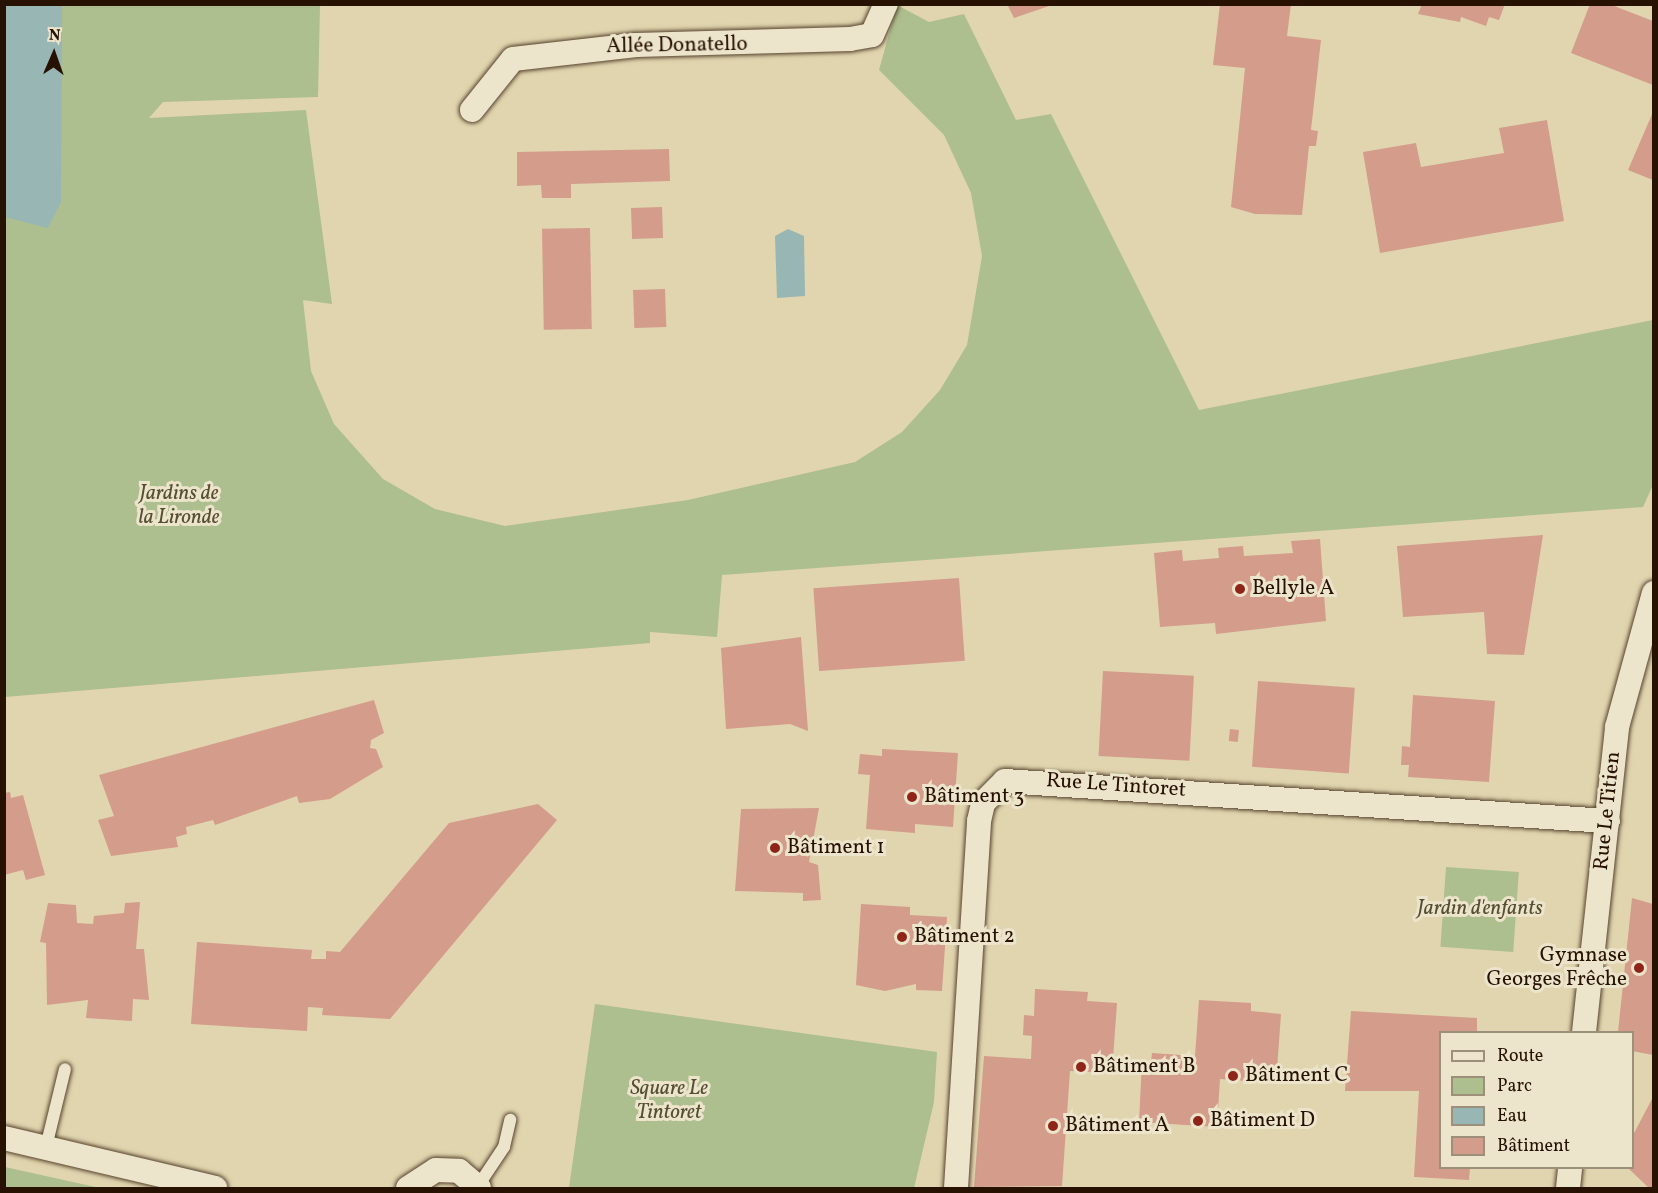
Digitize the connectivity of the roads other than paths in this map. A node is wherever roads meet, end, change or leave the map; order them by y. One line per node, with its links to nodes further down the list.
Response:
1 (886, 4): 2 (street, Allée Donatello)
2 (472, 110)
3 (1653, 593): 4 (street, Rue Le Titien)
4 (1608, 821): 5 (street, Rue Le Titien); 14 (street, Rue Le Tintoret)
5 (1584, 1031)
6 (65, 1069): 9 (lane)
7 (510, 1120): 11 (lane)
8 (4, 1138): 9 (street)
9 (46, 1147): 12 (street)
10 (1570, 1169): 15 (street)
11 (478, 1187): 13 (street)
12 (215, 1188)
13 (408, 1188)
14 (956, 1188)
15 (1568, 1188)

